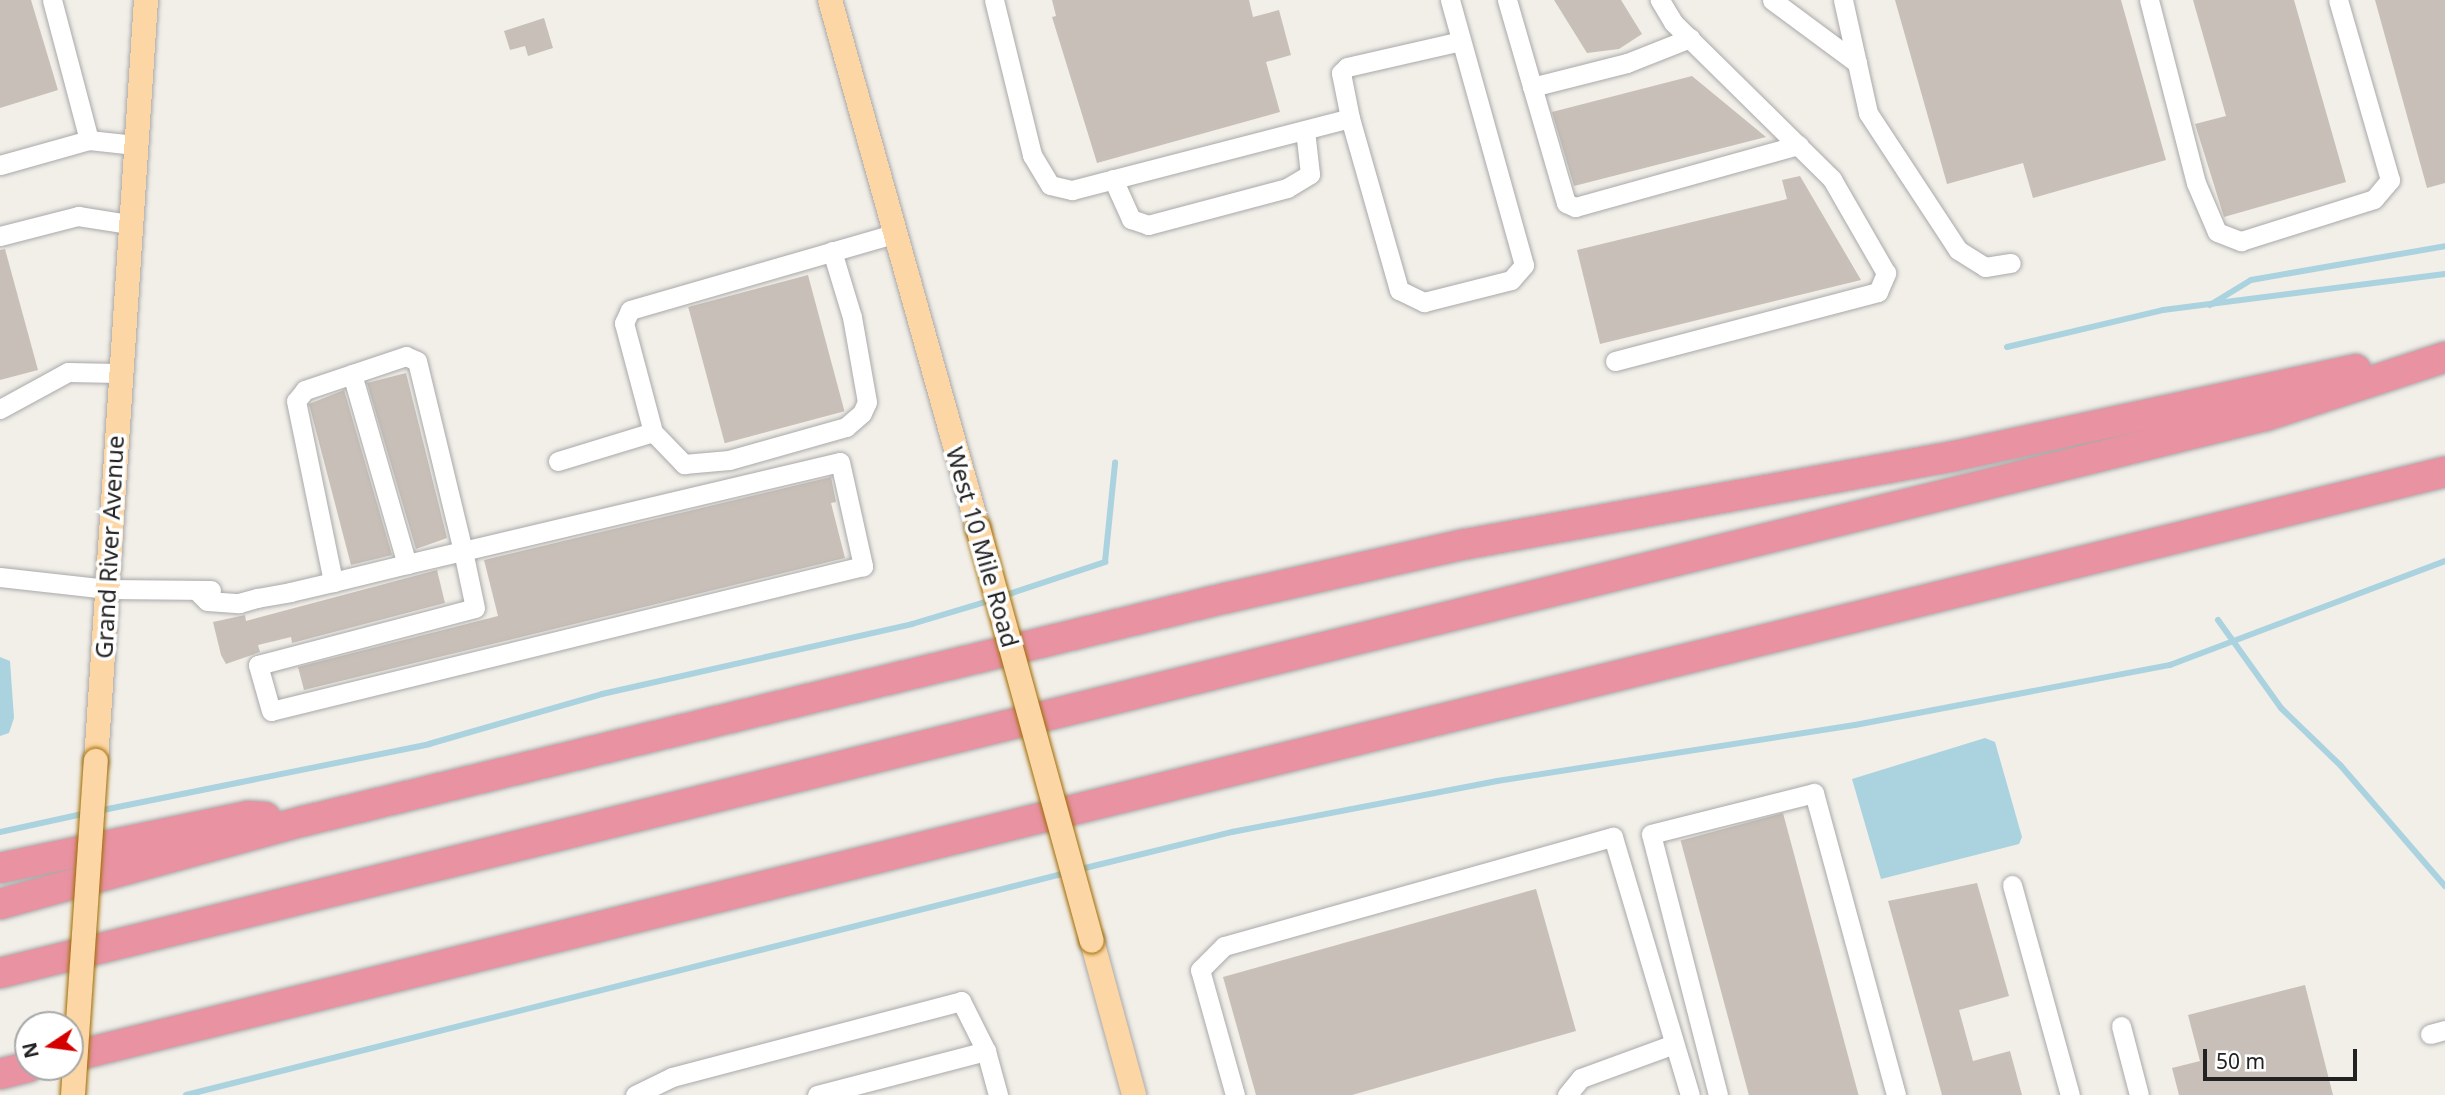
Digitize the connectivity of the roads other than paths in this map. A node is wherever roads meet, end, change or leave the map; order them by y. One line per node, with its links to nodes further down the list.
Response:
1 (51, 0): 18 (lane)
2 (146, 0): 19 (main road, Grand River Avenue)
3 (830, 0): 24 (main road, West 10 Mile Road)
4 (994, 0): 22 (lane)
5 (1450, 0): 13 (lane)
6 (1507, 0): 15 (lane)
7 (1660, 0): 12 (lane)
8 (1772, 0): 14 (lane)
9 (1843, 0): 14 (lane)
10 (2149, 0): 11 (lane)
11 (2338, 0)
12 (1690, 38): 15 (lane); 20 (lane)
13 (1461, 41): 16 (lane); 16 (lane)
14 (1857, 62): 27 (lane)
15 (1532, 87): 20 (lane)
16 (1350, 118): 17 (lane)
17 (1305, 130): 22 (lane); 22 (lane)
18 (89, 141): 19 (lane); 21 (lane)
19 (135, 145): 23 (main road, Grand River Avenue)
20 (1798, 145): 30 (lane)
21 (0, 165)
22 (1113, 179)
23 (129, 224): 25 (lane); 31 (main road, Grand River Avenue)
24 (892, 234): 26 (lane); 55 (main road, West 10 Mile Road, bridge)
25 (0, 236)
26 (832, 251): 34 (lane); 34 (lane)
27 (2011, 263)
28 (2445, 350): 42 (highway)
29 (2445, 357): 46 (highway)
30 (1615, 361)
31 (118, 373): 33 (lane); 41 (main road, Grand River Avenue)
32 (352, 374): 37 (lane); 38 (lane); 40 (lane)
33 (0, 409)
34 (653, 432): 35 (lane)
35 (558, 461)
36 (2445, 472): 50 (highway)
37 (463, 551): 37 (lane); 38 (lane)
38 (407, 564): 40 (lane)
39 (0, 577): 41 (lane)
40 (333, 582): 41 (lane)
41 (107, 589): 52 (main road, Grand River Avenue, bridge)
42 (303, 821): 43 (highway); 45 (highway)
43 (0, 868)
44 (2012, 885): 61 (lane)
45 (0, 904)
46 (0, 973)
47 (2121, 1026): 62 (lane)
48 (1674, 1044): 56 (lane); 57 (lane); 58 (lane)
49 (986, 1051): 51 (lane); 53 (lane); 54 (lane)
50 (84, 1054)
51 (630, 1094)
52 (73, 1095)
53 (817, 1095)
54 (999, 1095)
55 (1134, 1095)
56 (1236, 1095)
57 (1567, 1095)
58 (1690, 1095)
59 (1718, 1095): 60 (lane)
60 (1896, 1095)
61 (2070, 1095)
62 (2139, 1095)

